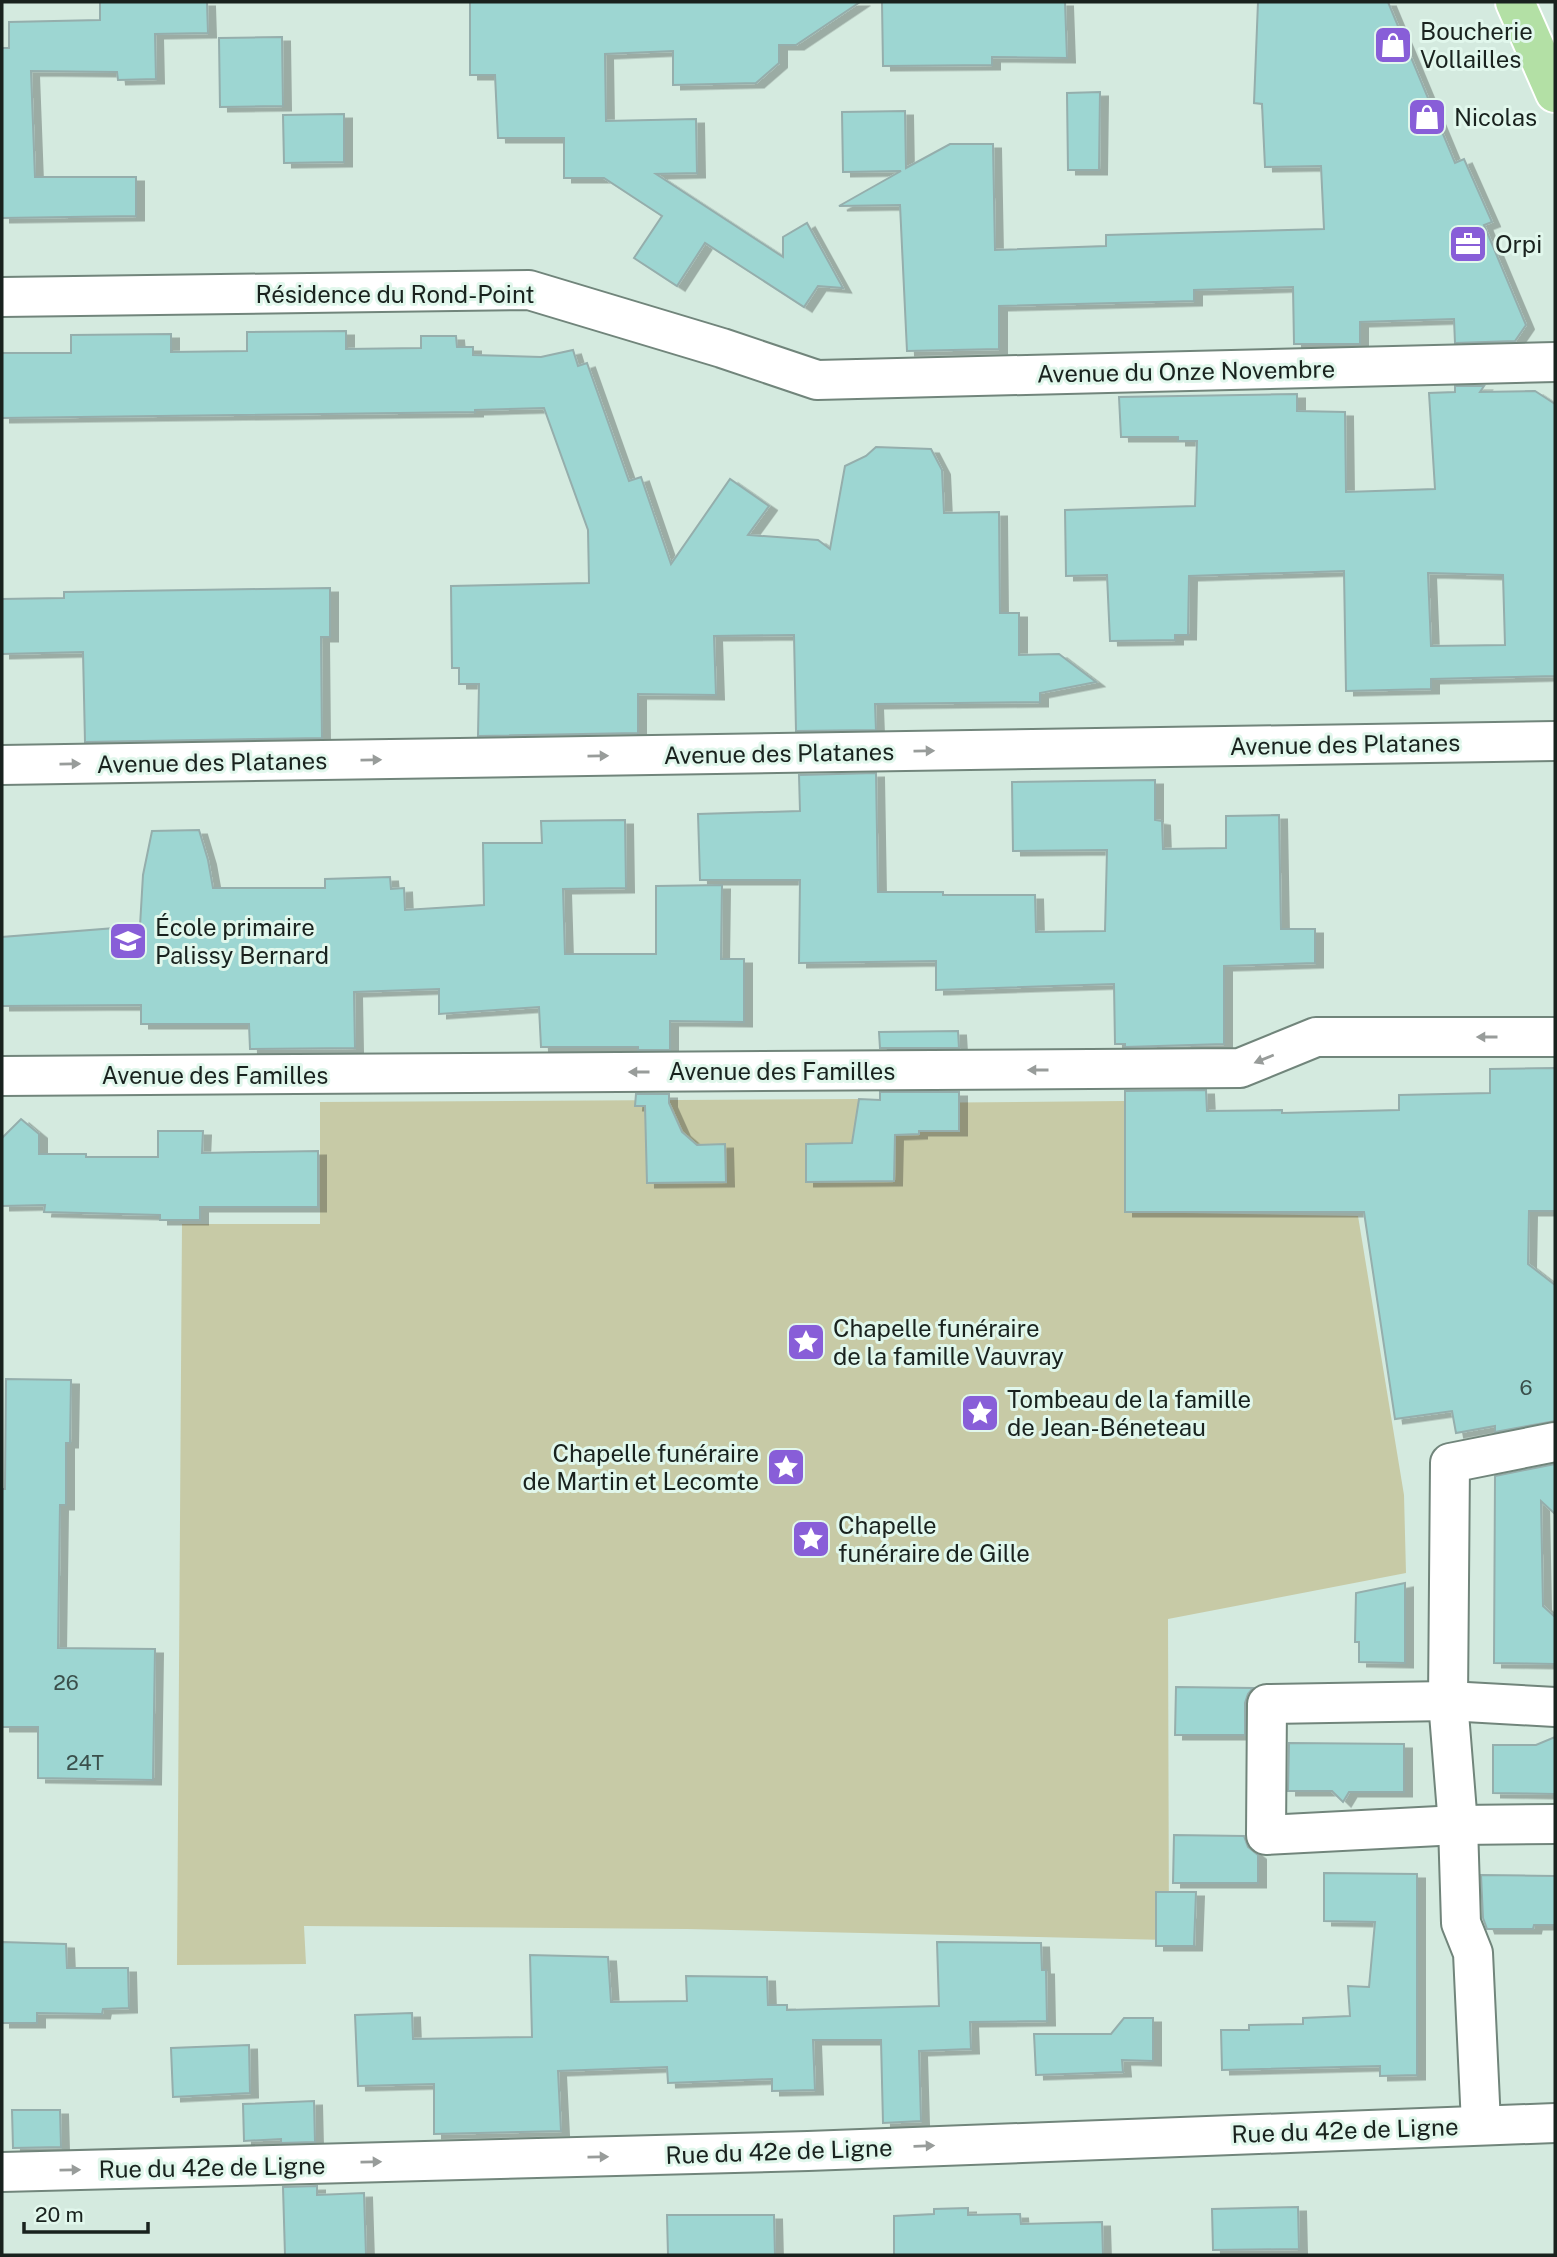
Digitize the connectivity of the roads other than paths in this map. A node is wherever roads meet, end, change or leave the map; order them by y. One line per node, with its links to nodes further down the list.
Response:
1 (1515, 2): 2 (main road)
2 (1555, 93)
3 (2, 297): 5 (street, Résidence du Rond-Point)
4 (1555, 362): 5 (street, Avenue du Onze Novembre)
5 (817, 380)
6 (1555, 741): 7 (street, Avenue des Platanes, one-way to 6)
7 (2, 765)
8 (1555, 1037): 9 (street, Avenue des Familles, one-way to 9)
9 (2, 1076)
10 (1555, 1442): 11 (street)
11 (1448, 1701): 12 (street); 14 (street); 14 (street)
12 (1555, 1707)
13 (1555, 1824): 14 (street)
14 (1458, 1825): 16 (street)
15 (1555, 2123): 16 (street, Rue du 42e de Ligne)
16 (1481, 2124): 17 (street, Rue du 42e de Ligne, one-way to 16)
17 (2, 2172)

